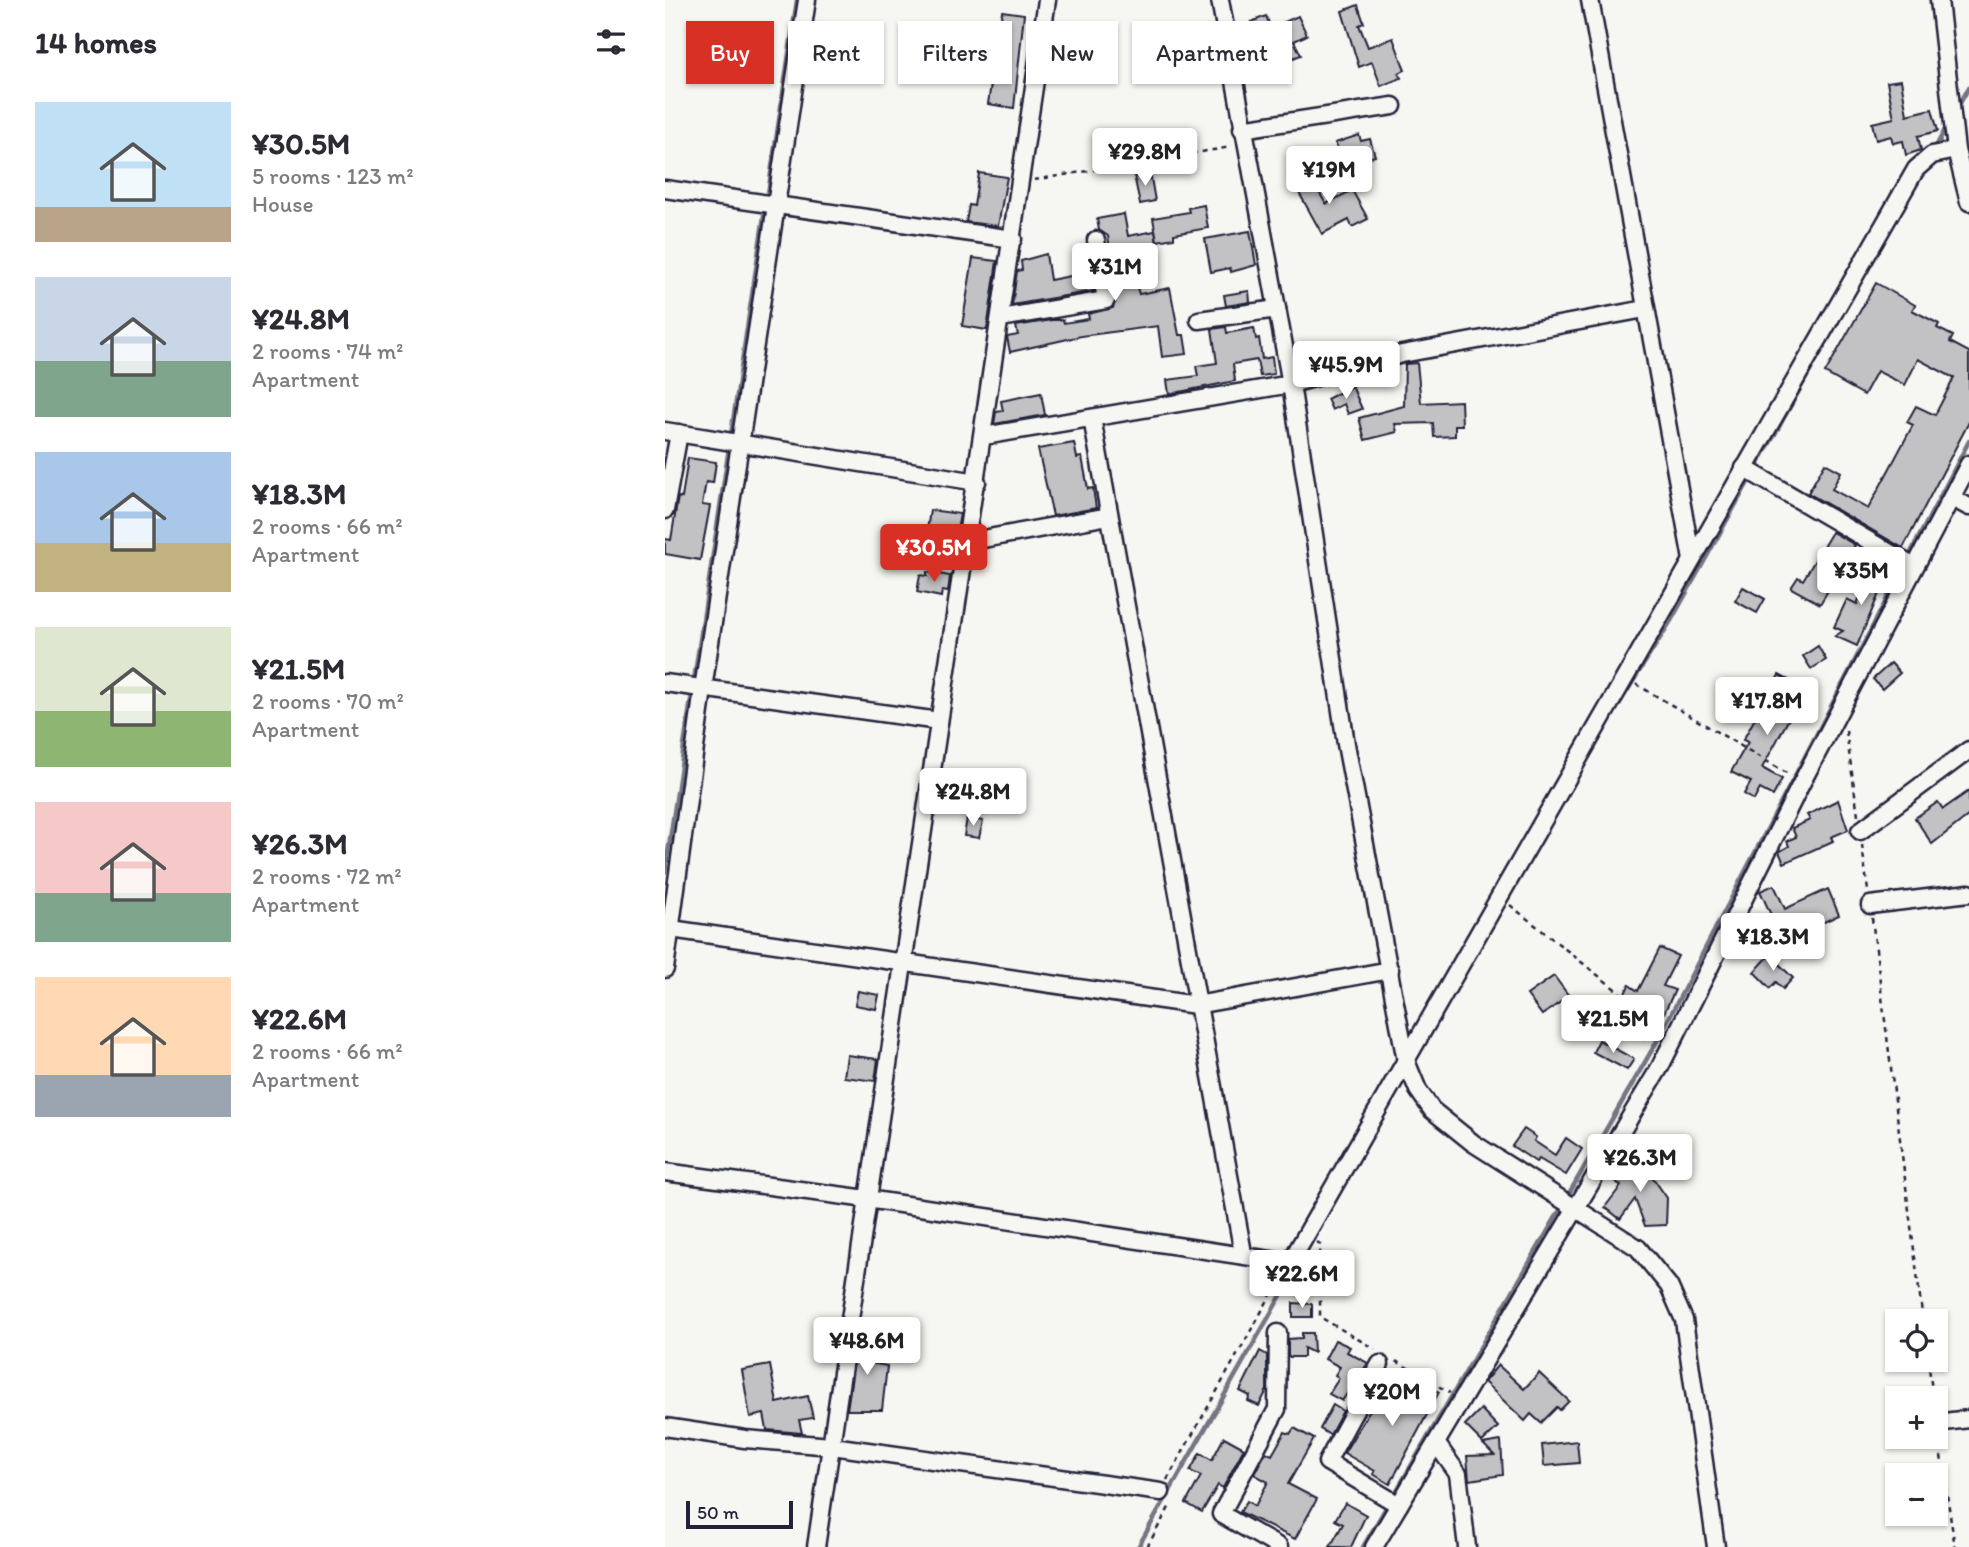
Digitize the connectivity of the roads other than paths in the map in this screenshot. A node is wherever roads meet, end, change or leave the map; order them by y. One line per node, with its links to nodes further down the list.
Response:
1 (807, 0): 11 (street)
2 (1047, 0): 12 (street)
3 (1220, 0): 7 (street)
4 (1590, 0): 15 (street)
5 (1939, 0): 8 (street)
6 (1393, 106): 7 (street)
7 (1243, 137): 14 (street)
8 (1956, 150): 10 (street); 24 (street)
9 (665, 189): 11 (street)
10 (1969, 202)
11 (777, 205): 12 (street); 22 (street)
12 (1013, 239): 16 (street)
13 (1096, 240): 16 (street)
14 (1277, 309): 17 (street); 18 (street)
15 (1645, 309): 18 (street); 31 (street)
16 (1001, 318): 21 (street)
17 (1199, 320)
18 (1291, 383): 19 (street); 43 (street)
19 (1092, 418): 21 (street); 29 (street)
20 (672, 432): 22 (street); 28 (street)
21 (984, 436): 25 (street)
22 (741, 442): 25 (street); 34 (street)
23 (1969, 464): 26 (street)
24 (1744, 468): 31 (street); 32 (street)
25 (977, 482): 30 (street)
26 (1952, 498): 27 (street); 32 (street)
27 (1969, 507)
28 (665, 510)
29 (1109, 516): 30 (street); 44 (street)
30 (967, 542): 35 (street)
31 (1692, 560): 45 (street)
32 (1914, 567): 48 (street)
33 (665, 683): 34 (street)
34 (703, 689): 35 (street); 40 (street)
35 (939, 721): 41 (street)
36 (1969, 750): 37 (street)
37 (1860, 831)
38 (1969, 893): 39 (street)
39 (1870, 905)
40 (671, 929): 41 (street); 42 (street)
41 (903, 961): 44 (street); 47 (street)
42 (665, 969)
43 (1390, 970): 44 (street); 45 (street)
44 (1196, 1005): 49 (street)
45 (1406, 1061): 48 (street); 49 (street)
46 (665, 1172): 47 (street)
47 (867, 1199): 49 (street); 56 (street)
48 (1576, 1207): 55 (street); 63 (street)
49 (1243, 1253)
50 (1278, 1333): 60 (street)
51 (1383, 1358): 58 (street)
52 (1969, 1419): 53 (street)
53 (1948, 1422)
54 (665, 1427): 56 (street)
55 (1436, 1443): 58 (street); 62 (street)
56 (832, 1446): 57 (street); 59 (street)
57 (1161, 1492)
58 (1399, 1505): 61 (street)
59 (816, 1547)
60 (1279, 1547)
61 (1374, 1547)
62 (1467, 1547)
63 (1716, 1547)

